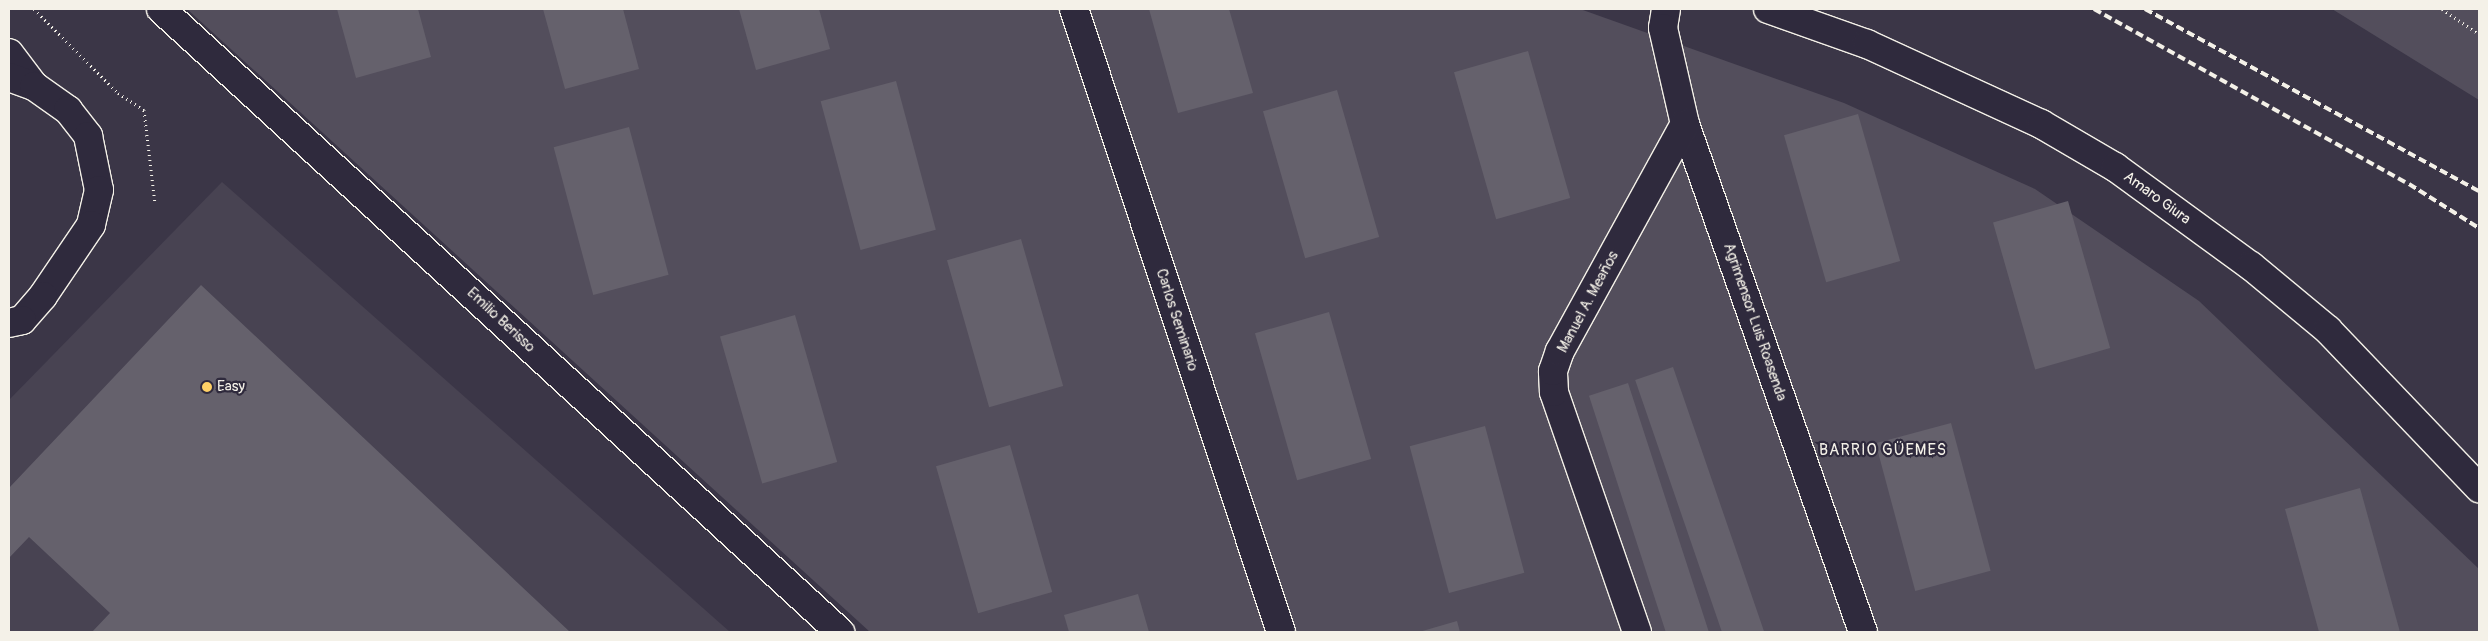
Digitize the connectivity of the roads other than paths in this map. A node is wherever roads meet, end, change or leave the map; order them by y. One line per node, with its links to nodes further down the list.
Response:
1 (161, 9): 11 (street, Emilio Berisso)
2 (1074, 9): 12 (street, Carlos Seminario)
3 (1666, 9): 8 (street, Agrimensor Luis Roasenda)
4 (1768, 9): 10 (street, Amaro Giura)
5 (9, 53): 7 (street)
6 (9, 77): 7 (street)
7 (34, 86): 9 (street)
8 (1685, 124): 13 (street, Manuel A. Meaños); 14 (street, Agrimensor Luis Roasenda)
9 (13, 326)
10 (2479, 488)
11 (840, 632)
12 (1281, 632)
13 (1637, 632)
14 (1863, 632)

